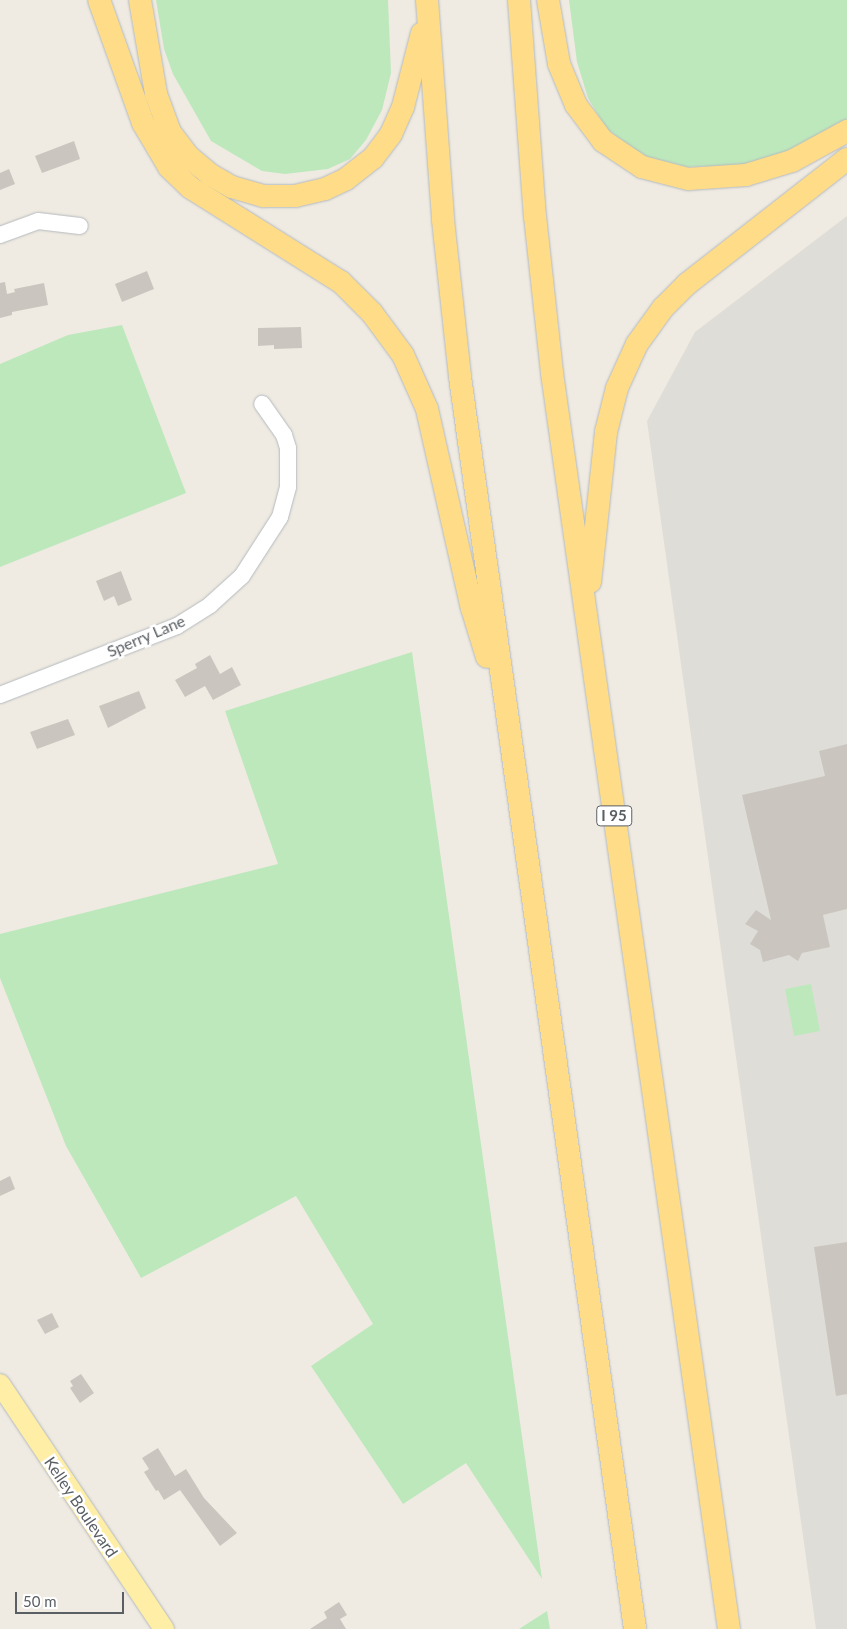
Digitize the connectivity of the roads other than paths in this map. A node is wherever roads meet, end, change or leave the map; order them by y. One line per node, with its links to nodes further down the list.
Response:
1 (99, 0): 7 (highway)
2 (107, 0): 7 (highway)
3 (519, 0): 13 (highway, I 95)
4 (548, 0): 8 (highway)
5 (139, 4): 6 (highway)
6 (427, 5): 15 (highway)
7 (117, 44): 15 (highway)
8 (847, 131)
9 (847, 159): 13 (highway)
10 (80, 226): 11 (street)
11 (0, 235)
12 (262, 404): 14 (street, Sperry Lane)
13 (587, 623): 19 (highway, I 95)
14 (0, 696)
15 (507, 720): 18 (highway)
16 (0, 1384): 17 (main road, Kelley Boulevard)
17 (164, 1629)
18 (635, 1629)
19 (729, 1629)

